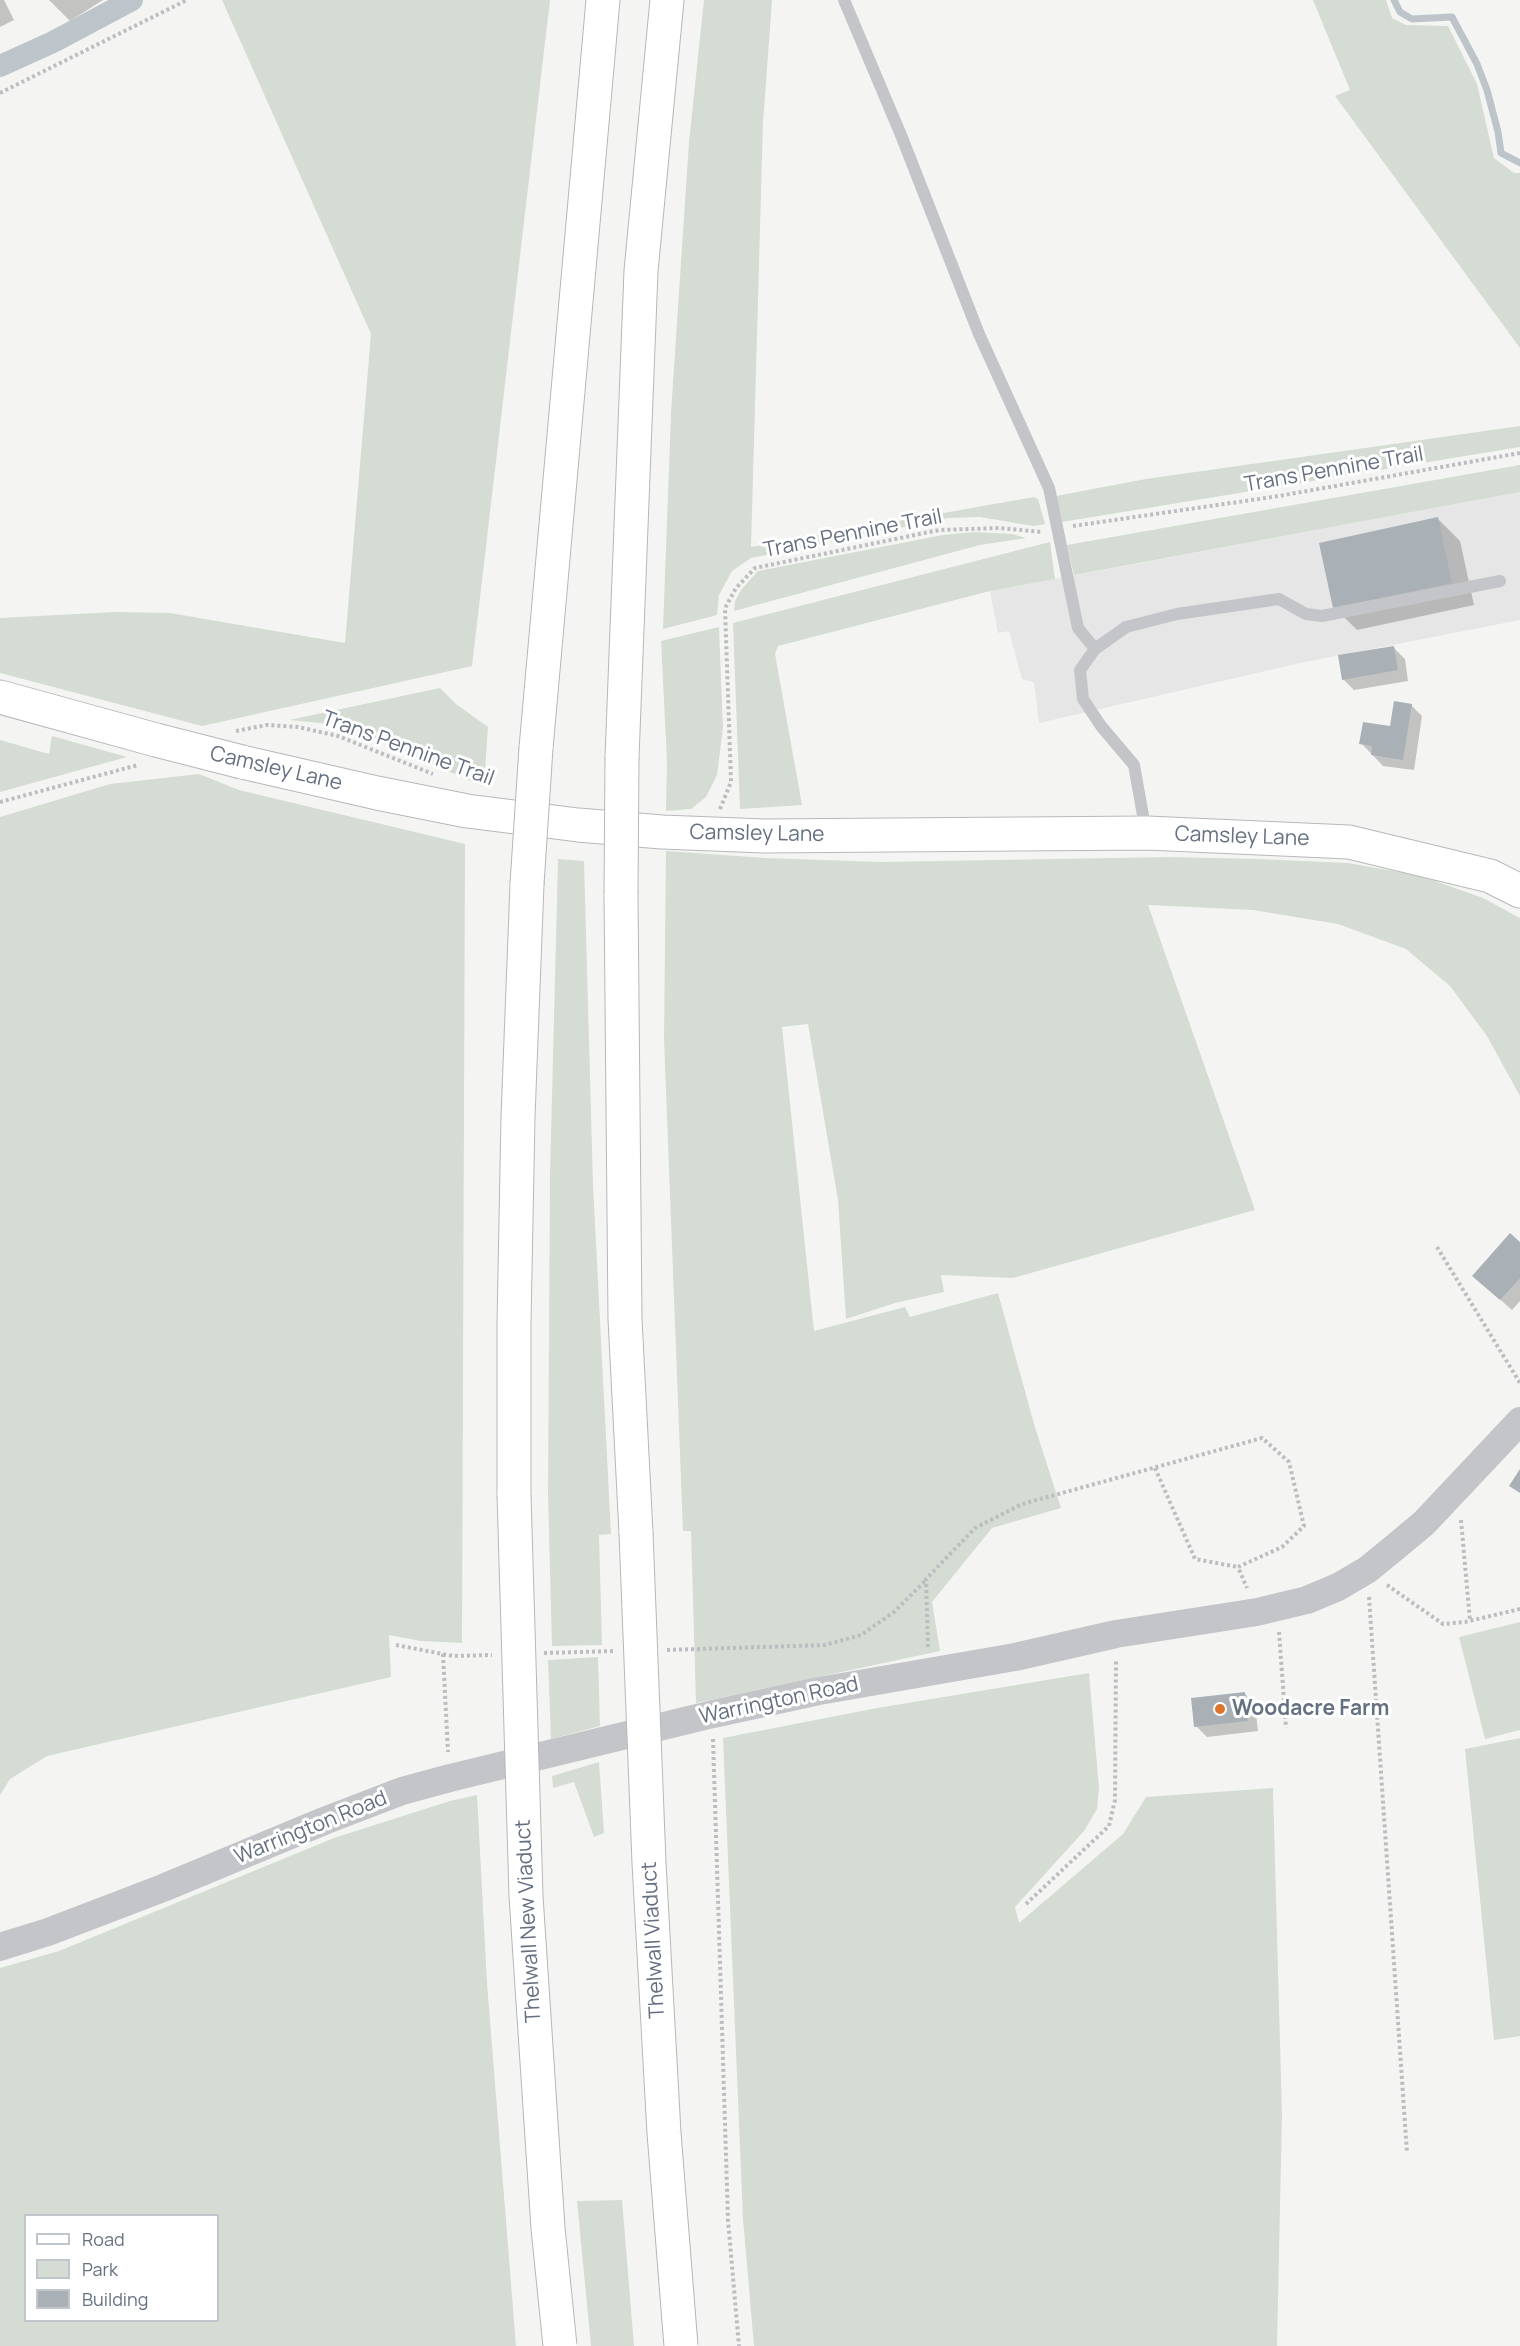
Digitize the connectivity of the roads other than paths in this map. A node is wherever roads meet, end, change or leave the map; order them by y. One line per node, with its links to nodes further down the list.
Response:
1 (603, 0): 11 (main road, Thelwall New Viaduct, bridge)
2 (667, 0): 12 (main road, Thelwall Viaduct, bridge)
3 (844, 0): 5 (lane)
4 (1500, 581): 5 (lane)
5 (1095, 649): 7 (lane)
6 (0, 698): 7 (main road, Camsley Lane, bridge)
7 (1147, 833): 8 (main road, Camsley Lane)
8 (1520, 891)
9 (1520, 1421): 10 (street, Warrington Road)
10 (0, 1947)
11 (560, 2346)
12 (681, 2346)

